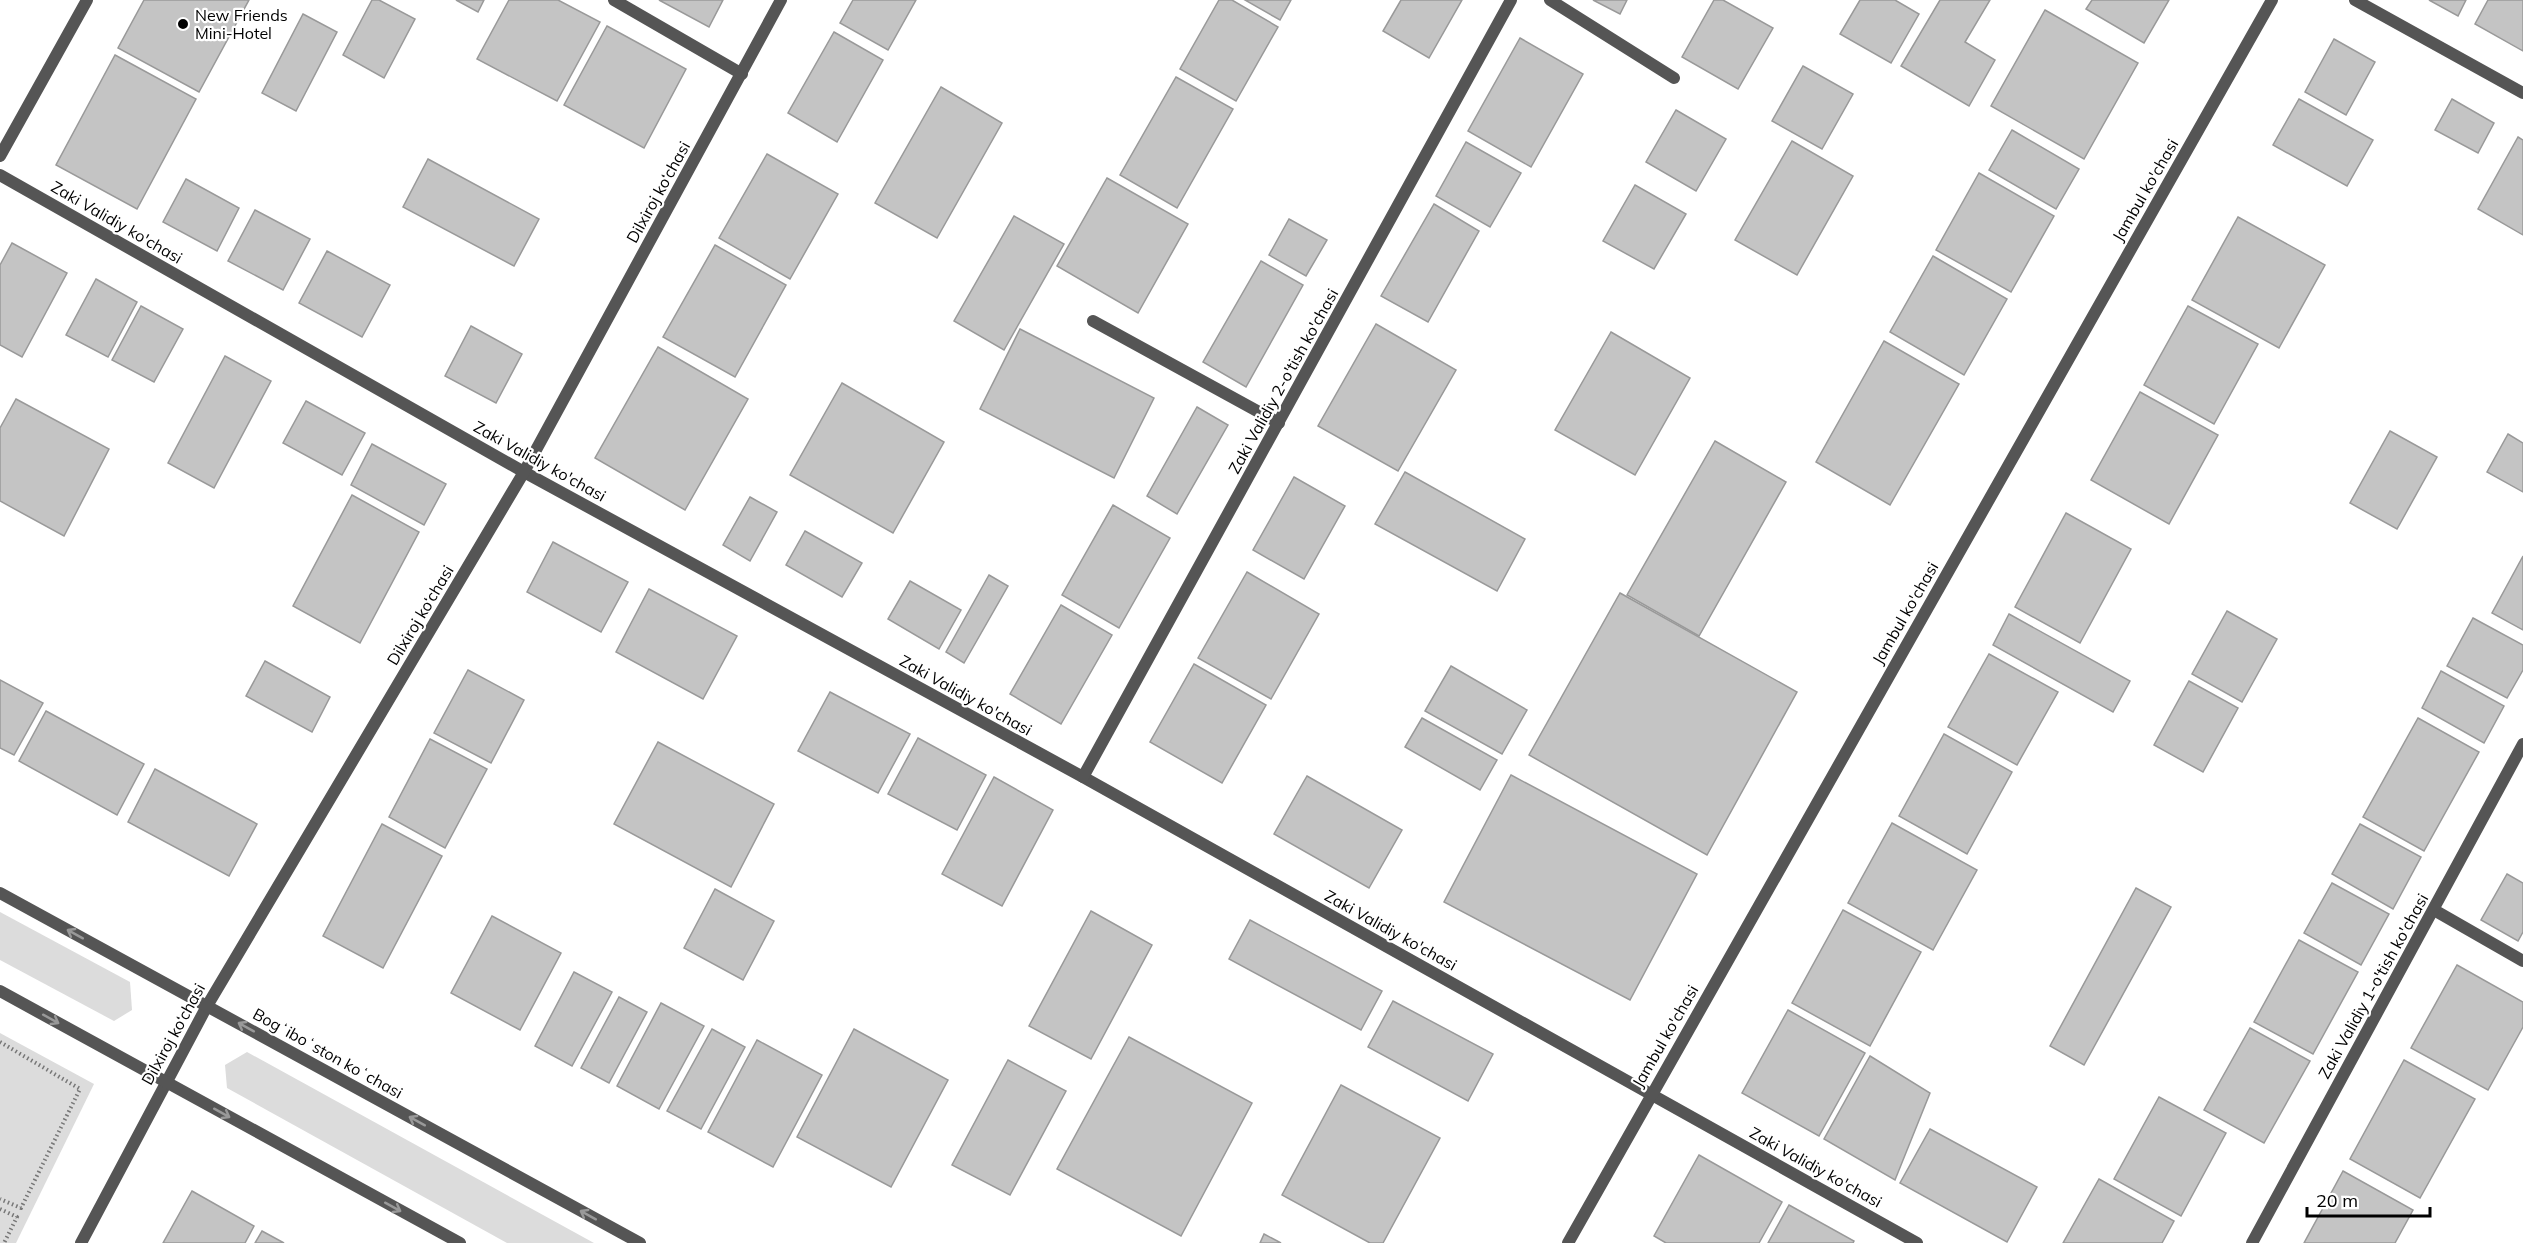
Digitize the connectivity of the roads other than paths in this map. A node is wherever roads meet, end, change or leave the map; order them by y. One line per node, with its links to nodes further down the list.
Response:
1 (87, 0): 11 (street)
2 (614, 0): 8 (street)
3 (781, 0): 8 (street, Dilxiroj ko‘chasi)
4 (1511, 0): 14 (street, Zaki Validiy 2-o'tish ko'chasi)
5 (1550, 0): 9 (street)
6 (2272, 0): 24 (street, Jambul ko'chasi)
7 (2355, 0): 10 (street)
8 (742, 74): 15 (street, Dilxiroj ko‘chasi)
9 (1674, 78)
10 (2523, 93)
11 (0, 156)
12 (0, 175): 15 (street, Zaki Validiy ko'chasi)
13 (1093, 321): 14 (street)
14 (1279, 423): 17 (street, Zaki Validiy 2-o'tish ko'chasi)
15 (524, 472): 17 (street, Zaki Validiy ko'chasi); 22 (street, Dilxiroj ko‘chasi)
16 (2523, 744): 19 (street, Zaki Validiy 1-o'tish ko'chasi)
17 (1083, 777): 24 (street, Zaki Validiy ko'chasi)
18 (0, 893): 22 (street, Bogʻiboʻston koʻchasi, one-way to 18)
19 (2434, 910): 20 (street); 30 (street, Zaki Validiy 1-o'tish ko'chasi)
20 (2523, 961)
21 (0, 991): 23 (street, one-way to 23)
22 (207, 1006): 23 (street, Dilxiroj ko‘chasi); 27 (street, Bogʻiboʻston koʻchasi, one-way to 22)
23 (164, 1081): 25 (street, Dilxiroj ko‘chasi); 26 (street, one-way to 26)
24 (1651, 1093): 28 (street, Jambul ko'chasi); 29 (street, Zaki Validiy ko'chasi)
25 (81, 1243)
26 (460, 1243)
27 (640, 1243)
28 (1568, 1243)
29 (1917, 1243)
30 (2252, 1243)

